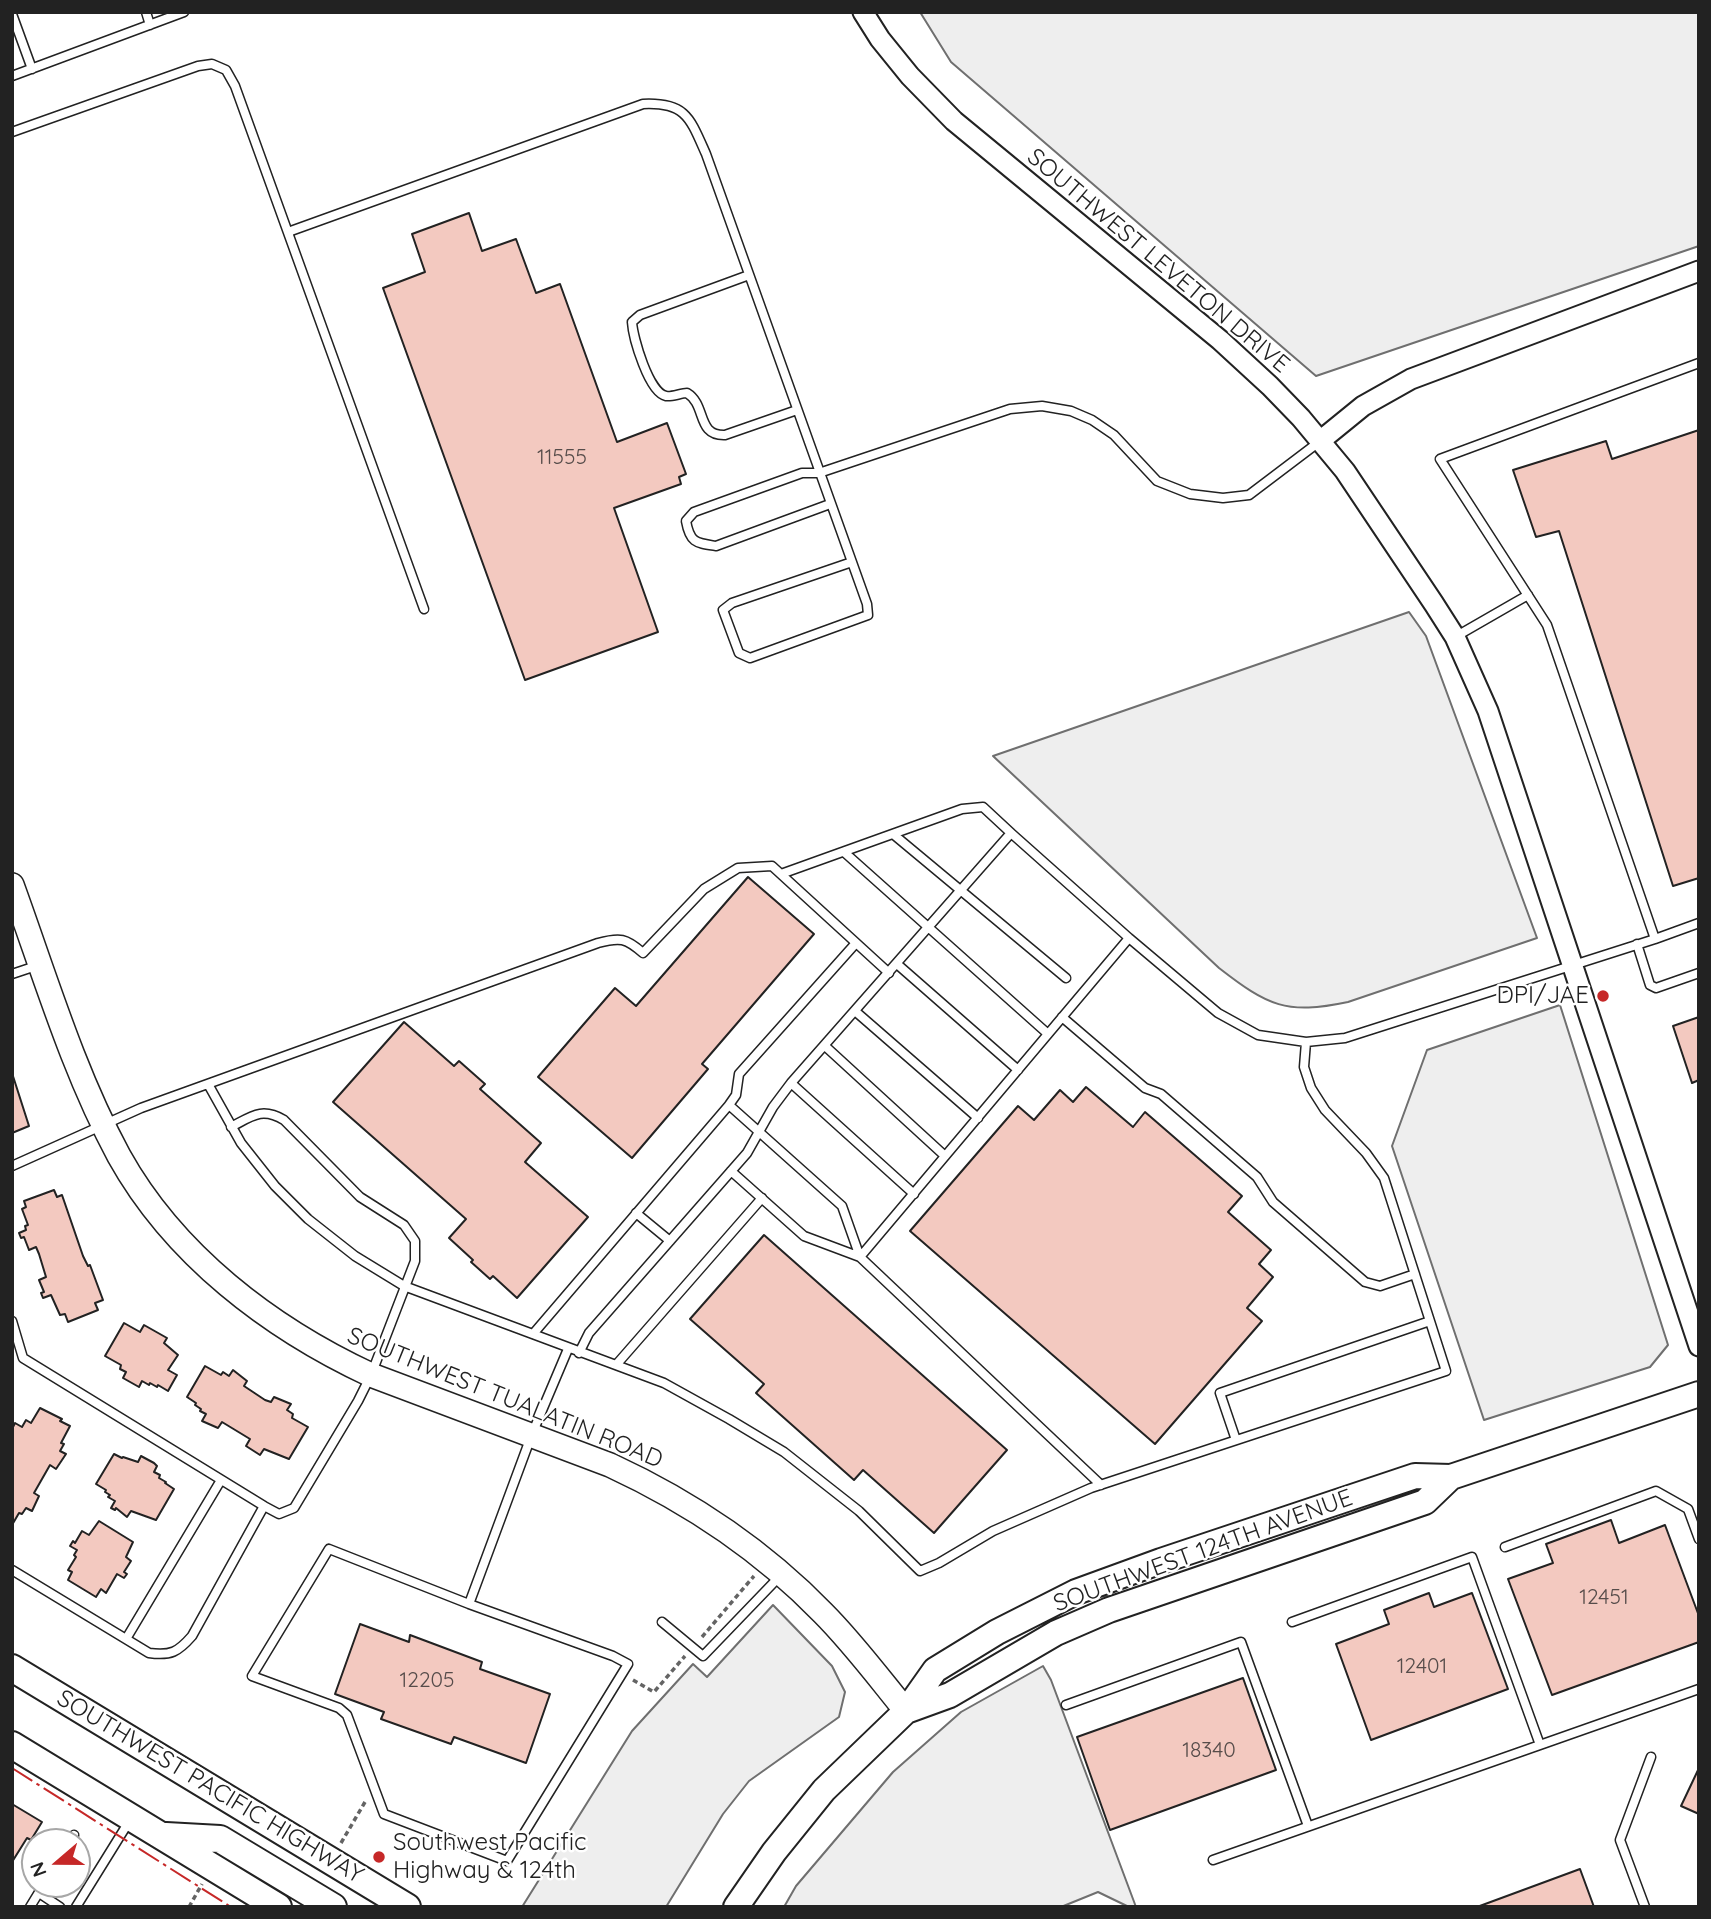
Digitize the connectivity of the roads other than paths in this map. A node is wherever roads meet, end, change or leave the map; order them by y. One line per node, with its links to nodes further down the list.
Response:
1 (146, 12): 5 (lane)
2 (184, 12): 5 (lane)
3 (863, 12): 14 (street, SOUTHWEST LEVETON DRIVE)
4 (12, 14): 6 (lane)
5 (150, 25): 6 (lane)
6 (32, 69): 7 (lane)
7 (12, 76)
8 (12, 132): 9 (lane)
9 (288, 232): 11 (lane); 19 (lane)
10 (1699, 271): 14 (street)
11 (749, 275): 13 (lane); 13 (lane)
12 (1699, 363): 18 (lane)
13 (797, 410): 15 (lane)
14 (1320, 441): 15 (lane); 20 (street, SOUTHWEST LEVETON DRIVE)
15 (819, 473): 16 (lane); 16 (lane)
16 (830, 504): 17 (lane)
17 (852, 562): 17 (lane)
18 (1528, 596): 20 (lane); 30 (lane)
19 (424, 608)
20 (1455, 637): 34 (street, SOUTHWEST LEVETON DRIVE)
21 (1011, 833): 22 (lane); 26 (lane); 29 (lane)
22 (893, 834): 23 (lane); 26 (lane)
23 (844, 852): 24 (lane); 28 (lane)
24 (781, 874): 31 (lane); 47 (lane)
25 (12, 885): 35 (main road, SOUTHWEST TUALATIN ROAD)
26 (961, 891): 28 (lane); 39 (lane)
27 (1699, 923): 30 (lane)
28 (929, 928): 33 (lane); 42 (lane)
29 (1129, 939): 41 (lane); 43 (lane)
30 (1655, 939): 32 (lane)
31 (856, 943): 36 (lane); 48 (lane)
32 (1637, 944): 34 (lane); 37 (lane)
33 (897, 964): 36 (lane); 45 (lane)
34 (1572, 964): 43 (lane); 66 (street, SOUTHWEST LEVETON DRIVE)
35 (41, 965): 38 (lane); 50 (main road, SOUTHWEST TUALATIN ROAD)
36 (889, 973): 40 (lane)
37 (1699, 973)
38 (12, 974)
39 (1066, 978)
40 (855, 1012): 44 (lane); 49 (lane)
41 (1062, 1017): 42 (lane); 61 (lane)
42 (1048, 1034): 45 (lane)
43 (1306, 1042): 61 (lane)
44 (825, 1046): 46 (lane); 53 (lane)
45 (1018, 1070): 49 (lane)
46 (791, 1083): 52 (lane); 56 (lane)
47 (208, 1084): 50 (lane); 51 (lane)
48 (729, 1105): 52 (lane); 58 (lane)
49 (978, 1118): 53 (lane)
50 (104, 1125): 54 (lane); 72 (main road, SOUTHWEST TUALATIN ROAD)
51 (231, 1127): 62 (lane); 62 (lane)
52 (761, 1132): 55 (lane); 60 (lane)
53 (946, 1156): 56 (lane)
54 (12, 1166)
55 (731, 1171): 57 (lane); 59 (lane)
56 (914, 1194): 60 (lane)
57 (762, 1198): 60 (lane); 71 (lane)
58 (636, 1213): 59 (lane); 65 (lane)
59 (670, 1241): 68 (lane)
60 (860, 1257): 77 (lane)
61 (1415, 1274): 64 (lane)
62 (404, 1286): 65 (lane); 72 (lane)
63 (12, 1321): 69 (lane)
64 (1430, 1321): 75 (lane); 75 (lane)
65 (533, 1334): 67 (lane)
66 (1699, 1346)
67 (568, 1349): 68 (lane); 74 (lane)
68 (579, 1353): 71 (lane)
69 (23, 1358): 70 (lane); 76 (lane)
70 (13, 1361)
71 (616, 1364): 77 (lane)
72 (371, 1375): 74 (main road, SOUTHWEST TUALATIN ROAD); 78 (lane)
73 (1699, 1394): 90 (main road, SOUTHWEST 124TH AVENUE)
74 (533, 1434): 82 (main road, SOUTHWEST TUALATIN ROAD); 83 (lane)
75 (1236, 1440): 77 (lane)
76 (221, 1480): 78 (lane); 86 (lane)
77 (1101, 1485)
78 (264, 1506): 86 (lane)
79 (1699, 1539): 80 (lane)
80 (1504, 1547)
81 (12, 1570): 86 (lane)
82 (782, 1573): 84 (lane); 90 (main road, SOUTHWEST TUALATIN ROAD)
83 (469, 1604): 83 (lane)
84 (662, 1622)
85 (1292, 1622): 92 (lane)
86 (126, 1639)
87 (12, 1668): 101 (highway, SOUTHWEST PACIFIC HIGHWAY)
88 (1699, 1689): 92 (lane)
89 (1066, 1705): 95 (lane)
90 (906, 1711): 102 (main road, SOUTHWEST 124TH AVENUE)
91 (12, 1745): 94 (highway)
92 (1540, 1745): 95 (lane)
93 (1651, 1757): 103 (lane)
94 (132, 1818): 96 (highway); 98 (lane)
95 (1308, 1826): 97 (lane)
96 (164, 1836): 99 (highway); 100 (highway)
97 (1213, 1860)
98 (76, 1907)
99 (278, 1907)
100 (333, 1907)
101 (407, 1907)
102 (736, 1907)
103 (1645, 1907)

